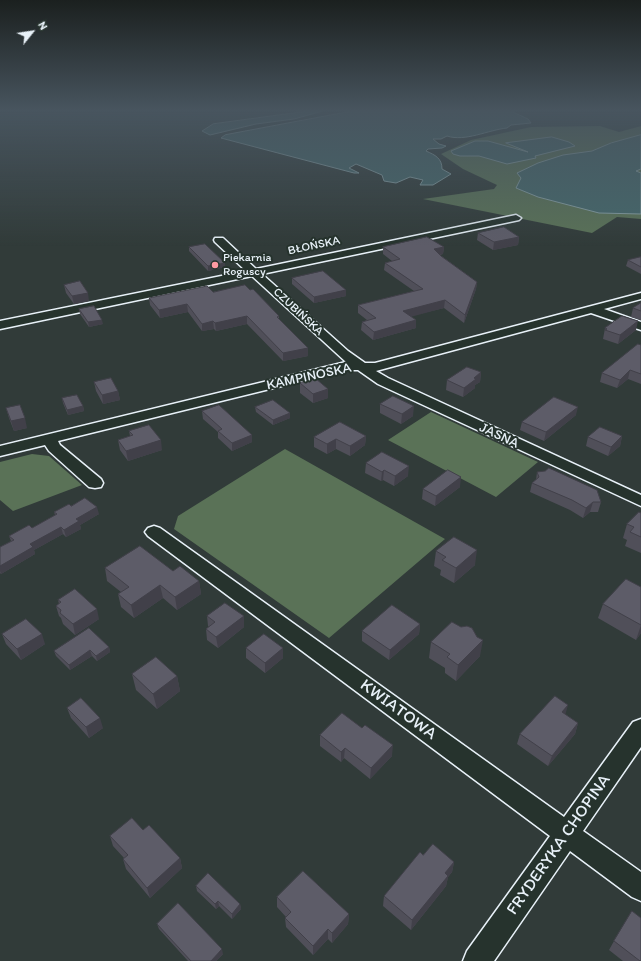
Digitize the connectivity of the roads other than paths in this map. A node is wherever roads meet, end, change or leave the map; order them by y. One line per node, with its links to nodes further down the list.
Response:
1 (516, 218): 3 (street, BŁOŃSKA)
2 (219, 240): 3 (street, CZUBIŃSKA)
3 (253, 272): 6 (street, BŁOŃSKA); 8 (street, CZUBIŃSKA)
4 (641, 296): 5 (street, KAMPINOSKA)
5 (591, 309): 7 (street); 8 (street, KAMPINOSKA)
6 (0, 325)
7 (641, 326)
8 (360, 366): 9 (street, KAMPINOSKA); 12 (street, JASNA)
9 (49, 439): 10 (street, KAMPINOSKA); 11 (street)
10 (0, 451)
11 (95, 483)
12 (641, 501)
13 (154, 532): 15 (street, KWIATOWA)
14 (641, 730): 15 (street, FRYDERYKA CHOPINA)
15 (568, 834): 16 (street, KWIATOWA); 17 (street, FRYDERYKA CHOPINA)
16 (641, 888)
17 (477, 961)

